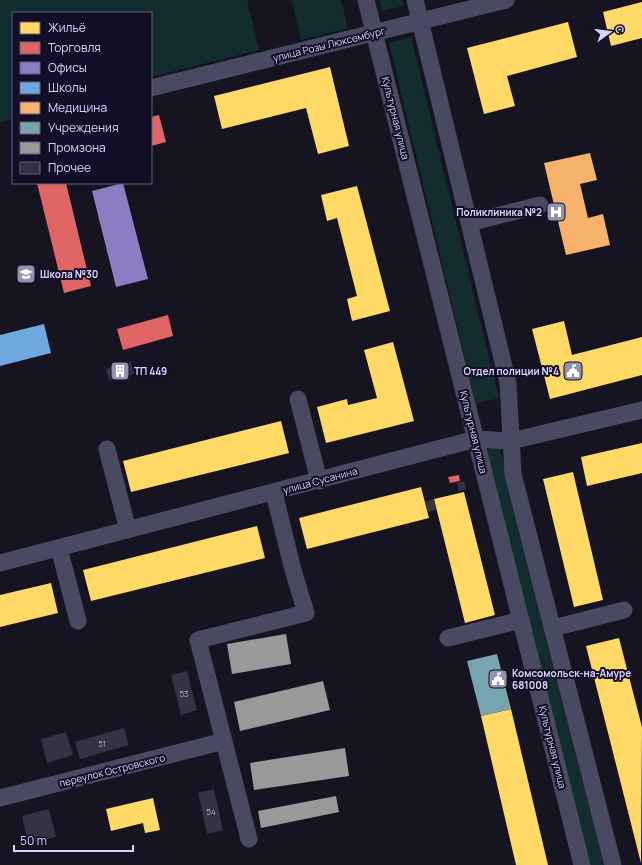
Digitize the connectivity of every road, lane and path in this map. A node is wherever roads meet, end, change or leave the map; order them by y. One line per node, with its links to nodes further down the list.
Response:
1 (366, 0): 5 (street, Культурная улица)
2 (415, 0): 4 (street)
3 (506, 0): 4 (street, улица Розы Люксембург)
4 (420, 22): 5 (street, улица Розы Люксембург); 8 (street)
5 (375, 33): 6 (street, улица Розы Люксембург); 11 (street, Культурная улица)
6 (152, 88)
7 (540, 205): 8 (street)
8 (469, 223): 12 (street)
9 (298, 399): 14 (street)
10 (642, 410): 12 (street, улица Сусанина)
11 (476, 440): 12 (street, улица Сусанина); 14 (street, улица Сусанина); 20 (street, Культурная улица)
12 (511, 442): 22 (street)
13 (107, 449): 16 (street)
14 (319, 481): 15 (street, улица Сусанина)
15 (274, 493): 16 (street, улица Сусанина); 24 (street)
16 (128, 530): 17 (street, улица Сусанина)
17 (58, 548): 18 (street, улица Сусанина); 21 (street)
18 (0, 563)
19 (624, 610): 22 (street)
20 (521, 620): 23 (street); 27 (street, Культурная улица)
21 (78, 621)
22 (553, 628): 28 (street)
23 (448, 638)
24 (224, 741): 25 (street, переулок Островского); 26 (street)
25 (0, 798)
26 (249, 839)
27 (582, 865)
28 (613, 865)

